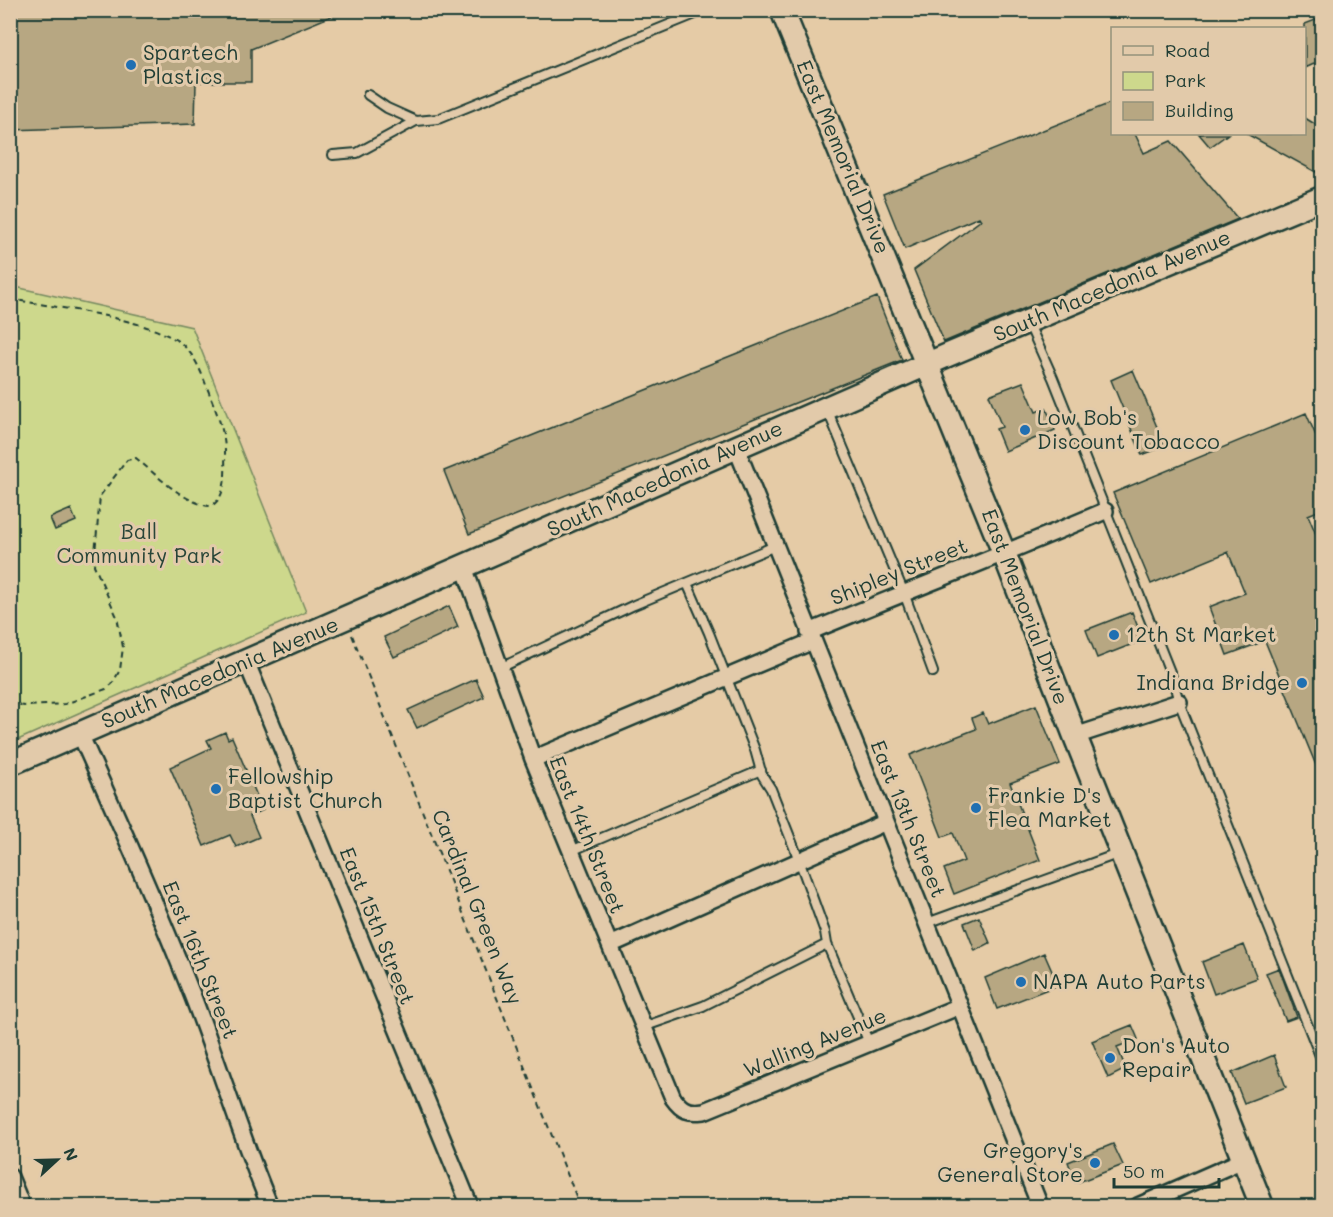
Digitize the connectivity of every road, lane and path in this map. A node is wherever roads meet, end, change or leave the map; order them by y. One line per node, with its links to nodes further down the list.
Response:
1 (705, 10): 4 (lane)
2 (782, 10): 9 (street, East Memorial Drive)
3 (368, 95): 4 (lane)
4 (416, 121): 5 (lane)
5 (333, 155)
6 (1323, 198): 8 (street, South Macedonia Avenue)
7 (10, 299): 25 (path)
8 (1028, 321): 9 (street, South Macedonia Avenue); 12 (lane)
9 (928, 364): 10 (street, South Macedonia Avenue); 14 (street, East Memorial Drive)
10 (827, 408): 11 (street, South Macedonia Avenue); 17 (lane)
11 (736, 447): 13 (street, East 13th Street); 15 (street, South Macedonia Avenue)
12 (1105, 511): 14 (street, Shipley Street); 24 (lane)
13 (775, 546): 16 (lane); 19 (street, East 13th Street)
14 (1004, 553): 17 (street, Shipley Street); 27 (street, East Memorial Drive)
15 (464, 567): 18 (street, South Macedonia Avenue); 21 (street, East 14th Street)
16 (687, 583): 21 (lane); 23 (lane)
17 (904, 593): 19 (street, Shipley Street); 22 (lane)
18 (345, 619): 20 (street, South Macedonia Avenue); 48 (path, Cardinal Green Way)
19 (811, 637): 23 (street, Shipley Street); 31 (street, East 13th Street)
20 (246, 661): 26 (street, South Macedonia Avenue); 47 (street, East 15th Street)
21 (500, 668): 28 (street, East 14th Street)
22 (933, 672)
23 (726, 677): 28 (street, Shipley Street); 30 (lane)
24 (1179, 702): 27 (street); 41 (lane)
25 (10, 704)
26 (80, 734): 29 (street, South Macedonia Avenue); 46 (street, East 16th Street)
27 (1075, 736): 33 (street, East Memorial Drive)
28 (534, 759): 32 (street, East 14th Street)
29 (10, 764)
30 (761, 770): 32 (lane); 34 (lane)
31 (886, 822): 34 (street); 35 (street, East 13th Street)
32 (571, 851): 37 (street, East 14th Street)
33 (1121, 852): 35 (lane); 43 (street, East Memorial Drive)
34 (799, 860): 36 (lane); 37 (street)
35 (927, 923): 38 (street, East 13th Street)
36 (827, 944): 39 (lane); 40 (lane)
37 (610, 945): 39 (street, East 14th Street)
38 (960, 1006): 40 (street, Walling Avenue); 49 (street, East 13th Street)
39 (643, 1027): 42 (street, East 14th Street)
40 (869, 1043): 42 (street, Walling Avenue)
41 (1323, 1061)
42 (685, 1111)
43 (1243, 1160): 50 (street); 51 (street, East Memorial Drive)
44 (10, 1177): 45 (street)
45 (22, 1206)
46 (270, 1206)
47 (470, 1206)
48 (580, 1206)
49 (1040, 1206)
50 (1138, 1206)
51 (1262, 1206)

